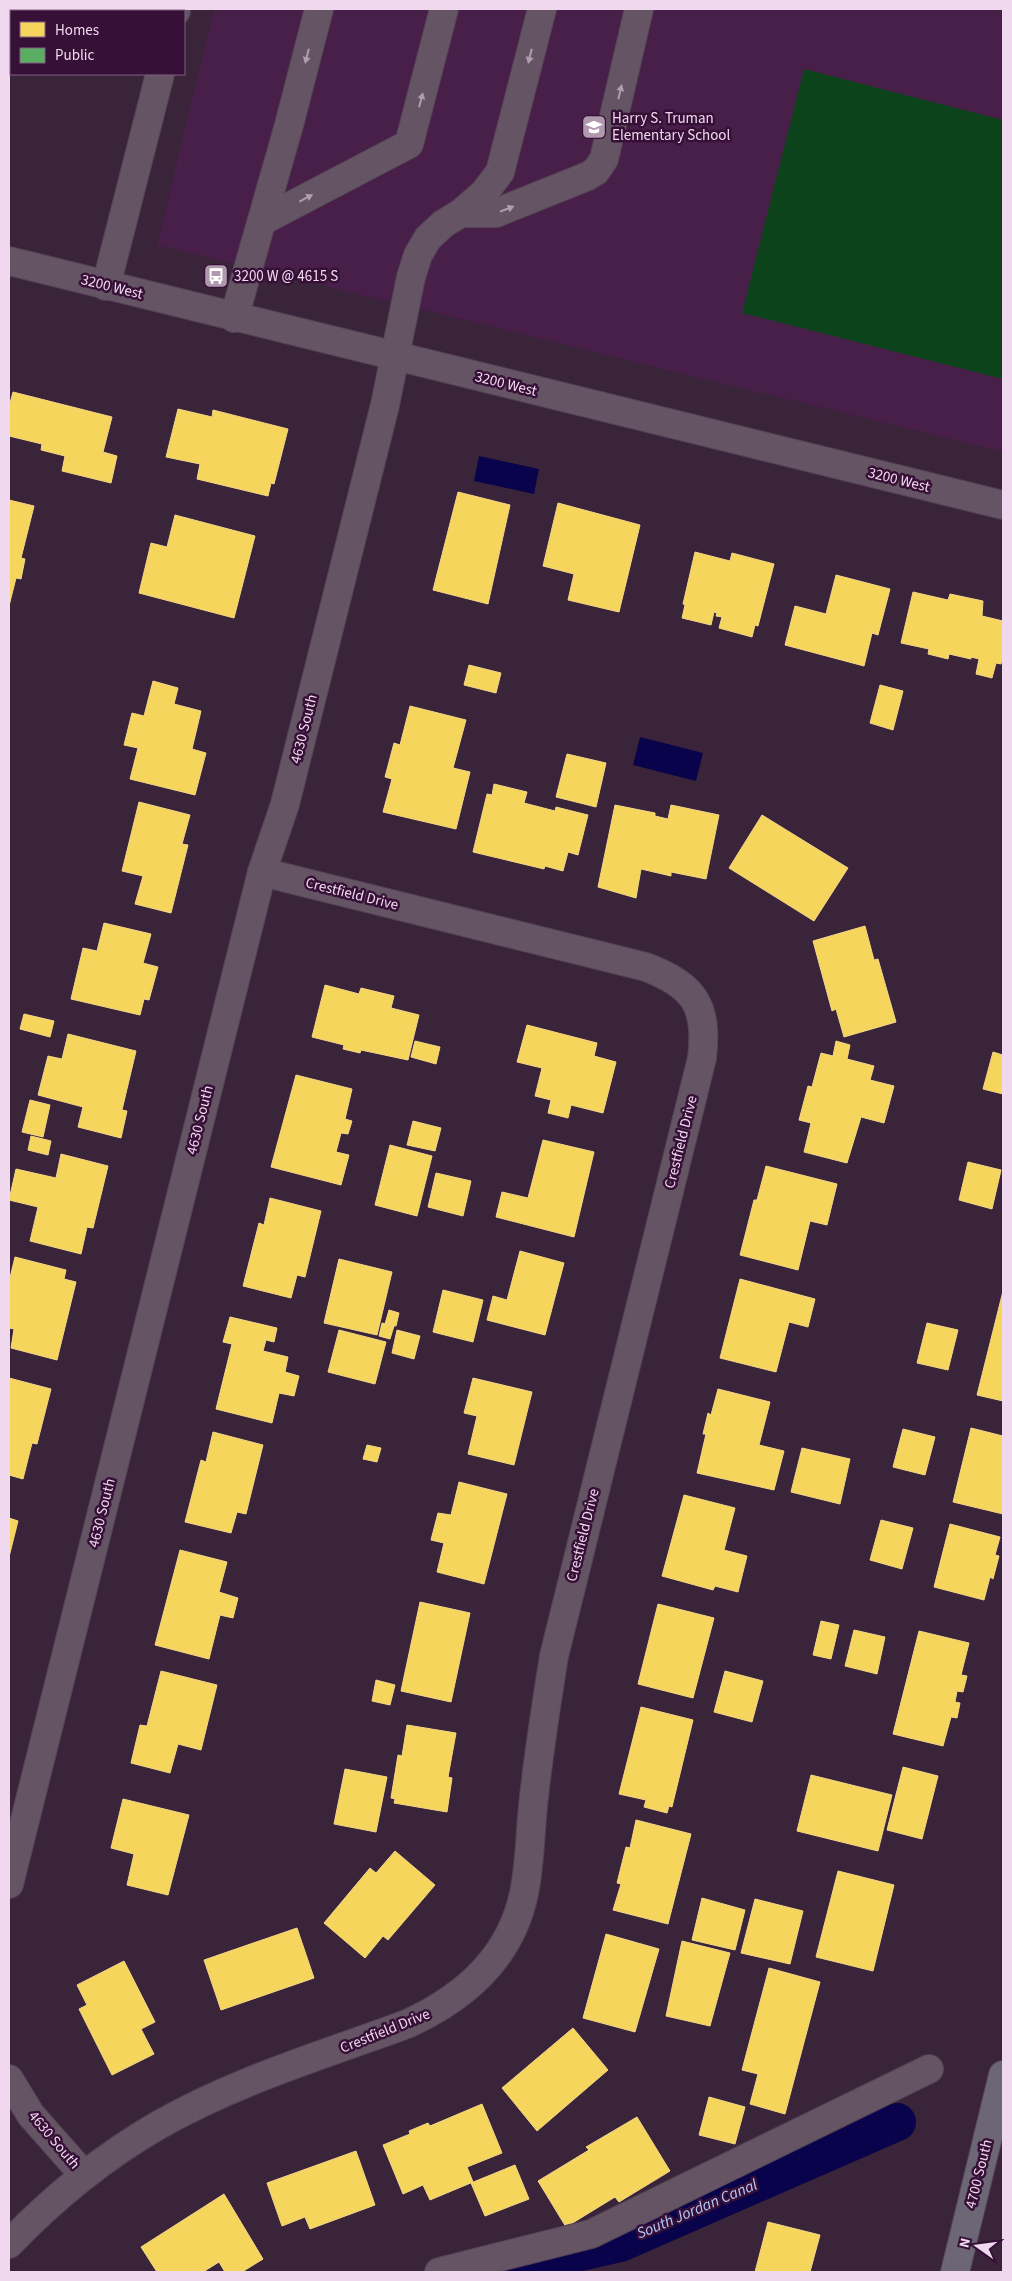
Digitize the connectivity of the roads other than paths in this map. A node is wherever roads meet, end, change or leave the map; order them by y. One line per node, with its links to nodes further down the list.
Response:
1 (319, 9): 7 (street, one-way to 7)
2 (444, 9): 7 (street, one-way to 2)
3 (542, 9): 6 (street, 4630 South, one-way to 6)
4 (639, 9): 6 (street, one-way to 4)
5 (160, 75): 9 (street)
6 (462, 213): 11 (street, 4630 South)
7 (262, 221): 10 (street)
8 (9, 261): 9 (street, 3200 West)
9 (106, 286): 10 (street, 3200 West)
10 (234, 318): 11 (street, 3200 West)
11 (396, 357): 12 (street, 3200 West); 13 (street, 4630 South)
12 (1003, 505)
13 (262, 872): 14 (street, 4630 South); 18 (street, Crestfield Drive)
14 (9, 1884)
15 (929, 2069): 20 (street)
16 (1003, 2075): 21 (main road, 4700 South)
17 (9, 2079): 18 (street, 4630 South)
18 (84, 2175): 19 (street, Crestfield Drive)
19 (9, 2244)
20 (439, 2272)
21 (955, 2272)

